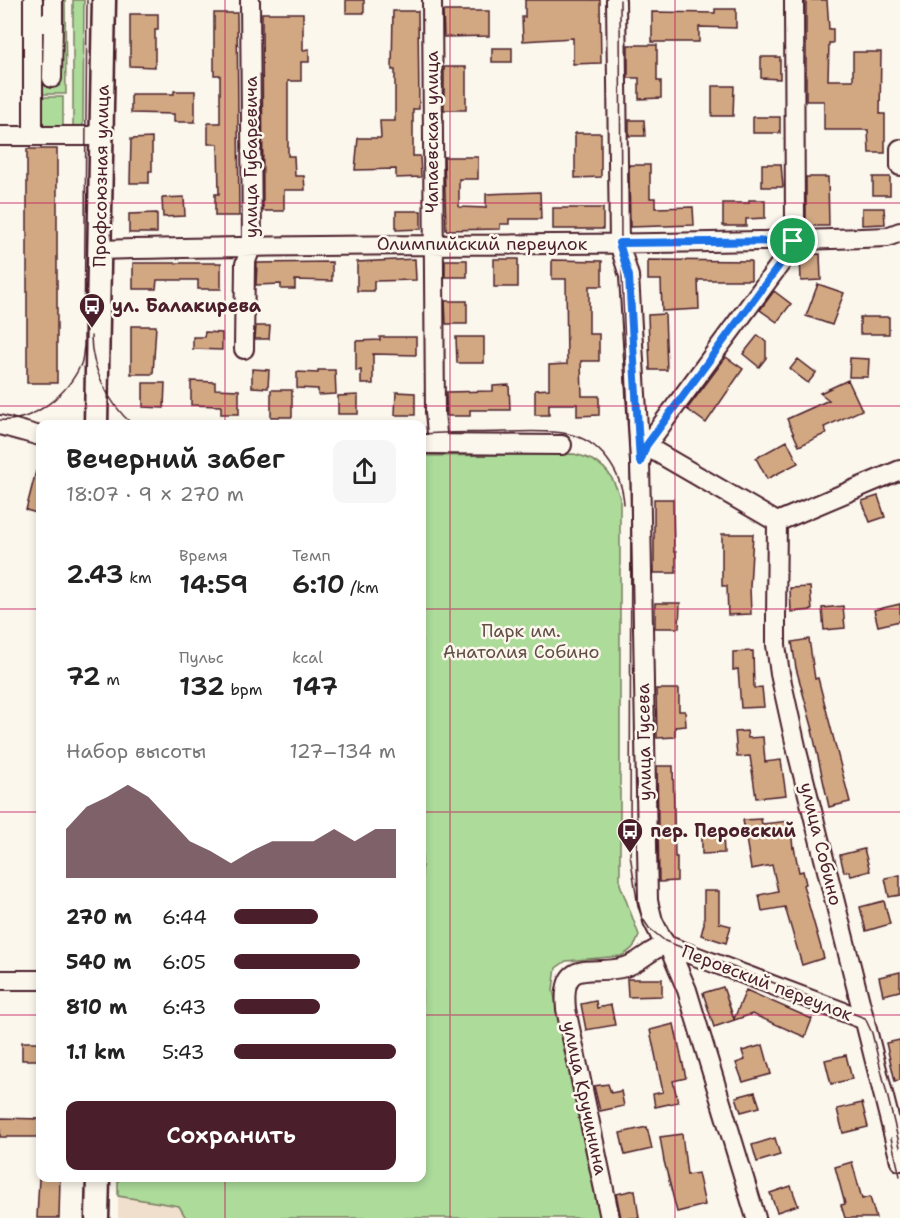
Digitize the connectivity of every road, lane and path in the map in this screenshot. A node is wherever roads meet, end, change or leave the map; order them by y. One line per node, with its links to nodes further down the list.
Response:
1 (33, 0): 8 (street)
2 (53, 0): 9 (street)
3 (104, 0): 13 (main road, Профсоюзная улица)
4 (250, 0): 20 (street, улица Губаревича)
5 (432, 0): 19 (street, Чапаевская улица)
6 (616, 0): 18 (street, улица Гусева)
7 (794, 0): 17 (street)
8 (33, 23): 9 (street); 12 (street)
9 (52, 23): 10 (street)
10 (52, 78)
11 (0, 136): 12 (street)
12 (33, 136): 13 (street)
13 (101, 136): 21 (main road, Профсоюзная улица)
14 (900, 149): 15 (street)
15 (900, 166)
16 (900, 232): 17 (street, Олимпийский переулок)
17 (793, 241): 18 (street, Олимпийский переулок); 28 (street)
18 (619, 243): 19 (street, Олимпийский переулок); 28 (street, улица Гусева)
19 (433, 244): 20 (street, Олимпийский переулок); 26 (street, Чапаевская улица)
20 (252, 245): 21 (street, Олимпийский переулок); 22 (street, улица Губаревича)
21 (99, 250): 23 (main road, Профсоюзная улица)
22 (244, 349)
23 (96, 420)
24 (0, 425): 25 (street)
25 (36, 435)
26 (430, 444): 27 (street)
27 (562, 445)
28 (641, 449): 30 (street); 31 (street, улица Гусева)
29 (900, 470): 30 (street)
30 (777, 522): 35 (street, улица Собино)
31 (666, 945): 32 (street, Перовский переулок); 35 (street, Перовский переулок); 40 (street, улица Гусева)
32 (569, 978): 39 (street, улица Кручинина)
33 (0, 980): 34 (street)
34 (36, 980)
35 (865, 1020): 36 (street, улица Собино)
36 (900, 1161)
37 (98, 1182): 38 (main road)
38 (97, 1218)
39 (610, 1218)
40 (756, 1218)

